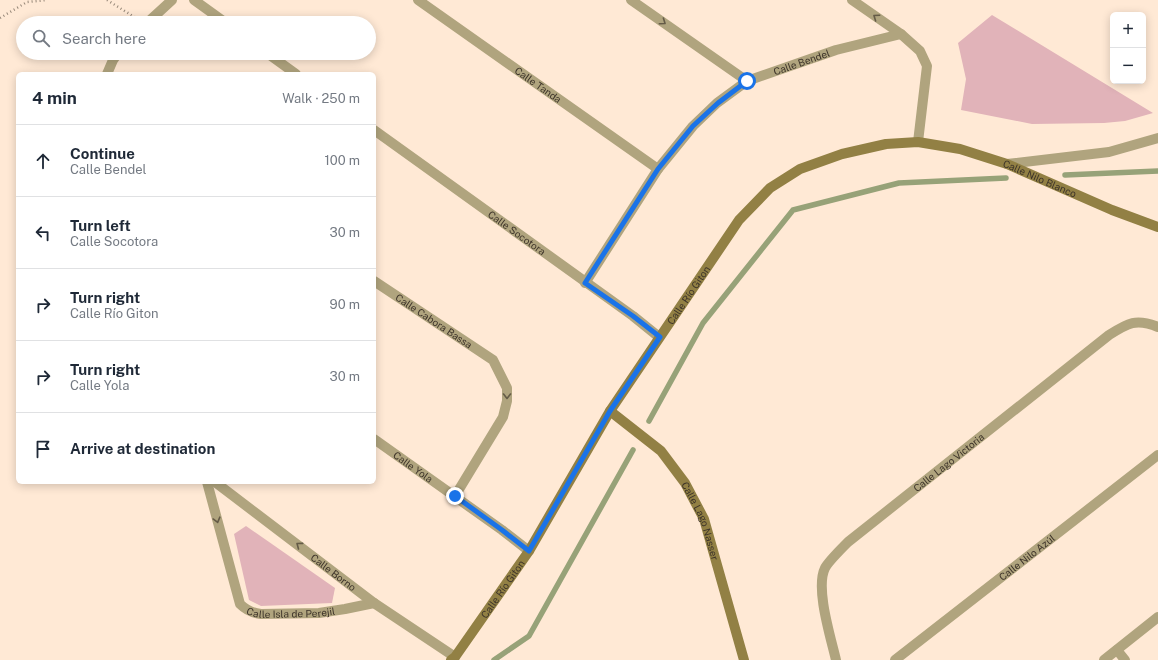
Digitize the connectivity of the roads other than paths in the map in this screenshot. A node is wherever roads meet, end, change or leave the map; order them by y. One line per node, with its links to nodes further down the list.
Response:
1 (172, 0): 6 (street)
2 (194, 0): 7 (street)
3 (418, 0): 18 (street, Calle Tanda)
4 (631, 0): 13 (street, one-way to 13)
5 (852, 0): 8 (street, one-way to 5)
6 (155, 16)
7 (216, 16)
8 (901, 34): 13 (street, Calle Bendel); 16 (street)
9 (113, 60): 11 (street)
10 (277, 60): 12 (street)
11 (108, 72)
12 (293, 72)
13 (747, 81): 18 (street, Calle Bendel)
14 (376, 131): 21 (street, Calle Socotora)
15 (1158, 138): 17 (street)
16 (918, 142): 17 (street, Calle Nilo Blanco); 23 (street, Calle Río Giton)
17 (1007, 164): 19 (street, Calle Nilo Blanco)
18 (658, 169): 21 (street, Calle Bendel)
19 (1158, 227)
20 (376, 282): 29 (street, Calle Cabora Bassa, one-way to 29)
21 (585, 283): 23 (street, Calle Socotora)
22 (1158, 327): 36 (street, Calle Lago Victoria)
23 (660, 337): 24 (street, Calle Río Giton)
24 (610, 411): 30 (street, Calle Río Giton); 35 (street, Calle Lago Nasser)
25 (376, 440): 29 (street, Calle Yola)
26 (1158, 455): 37 (street, Calle Nilo Azúl)
27 (208, 484): 31 (street, Calle Isla de Perejil, one-way to 31)
28 (218, 484): 31 (street, Calle Borno, one-way to 28)
29 (455, 496): 30 (street, Calle Yola)
30 (529, 551): 34 (street, Calle Río Giton)
31 (374, 602): 34 (street, Calle Borno)
32 (1158, 617): 33 (street)
33 (1117, 650): 38 (street); 39 (street)
34 (453, 658)
35 (744, 660)
36 (836, 660)
37 (895, 660)
38 (1104, 660)
39 (1125, 660)

